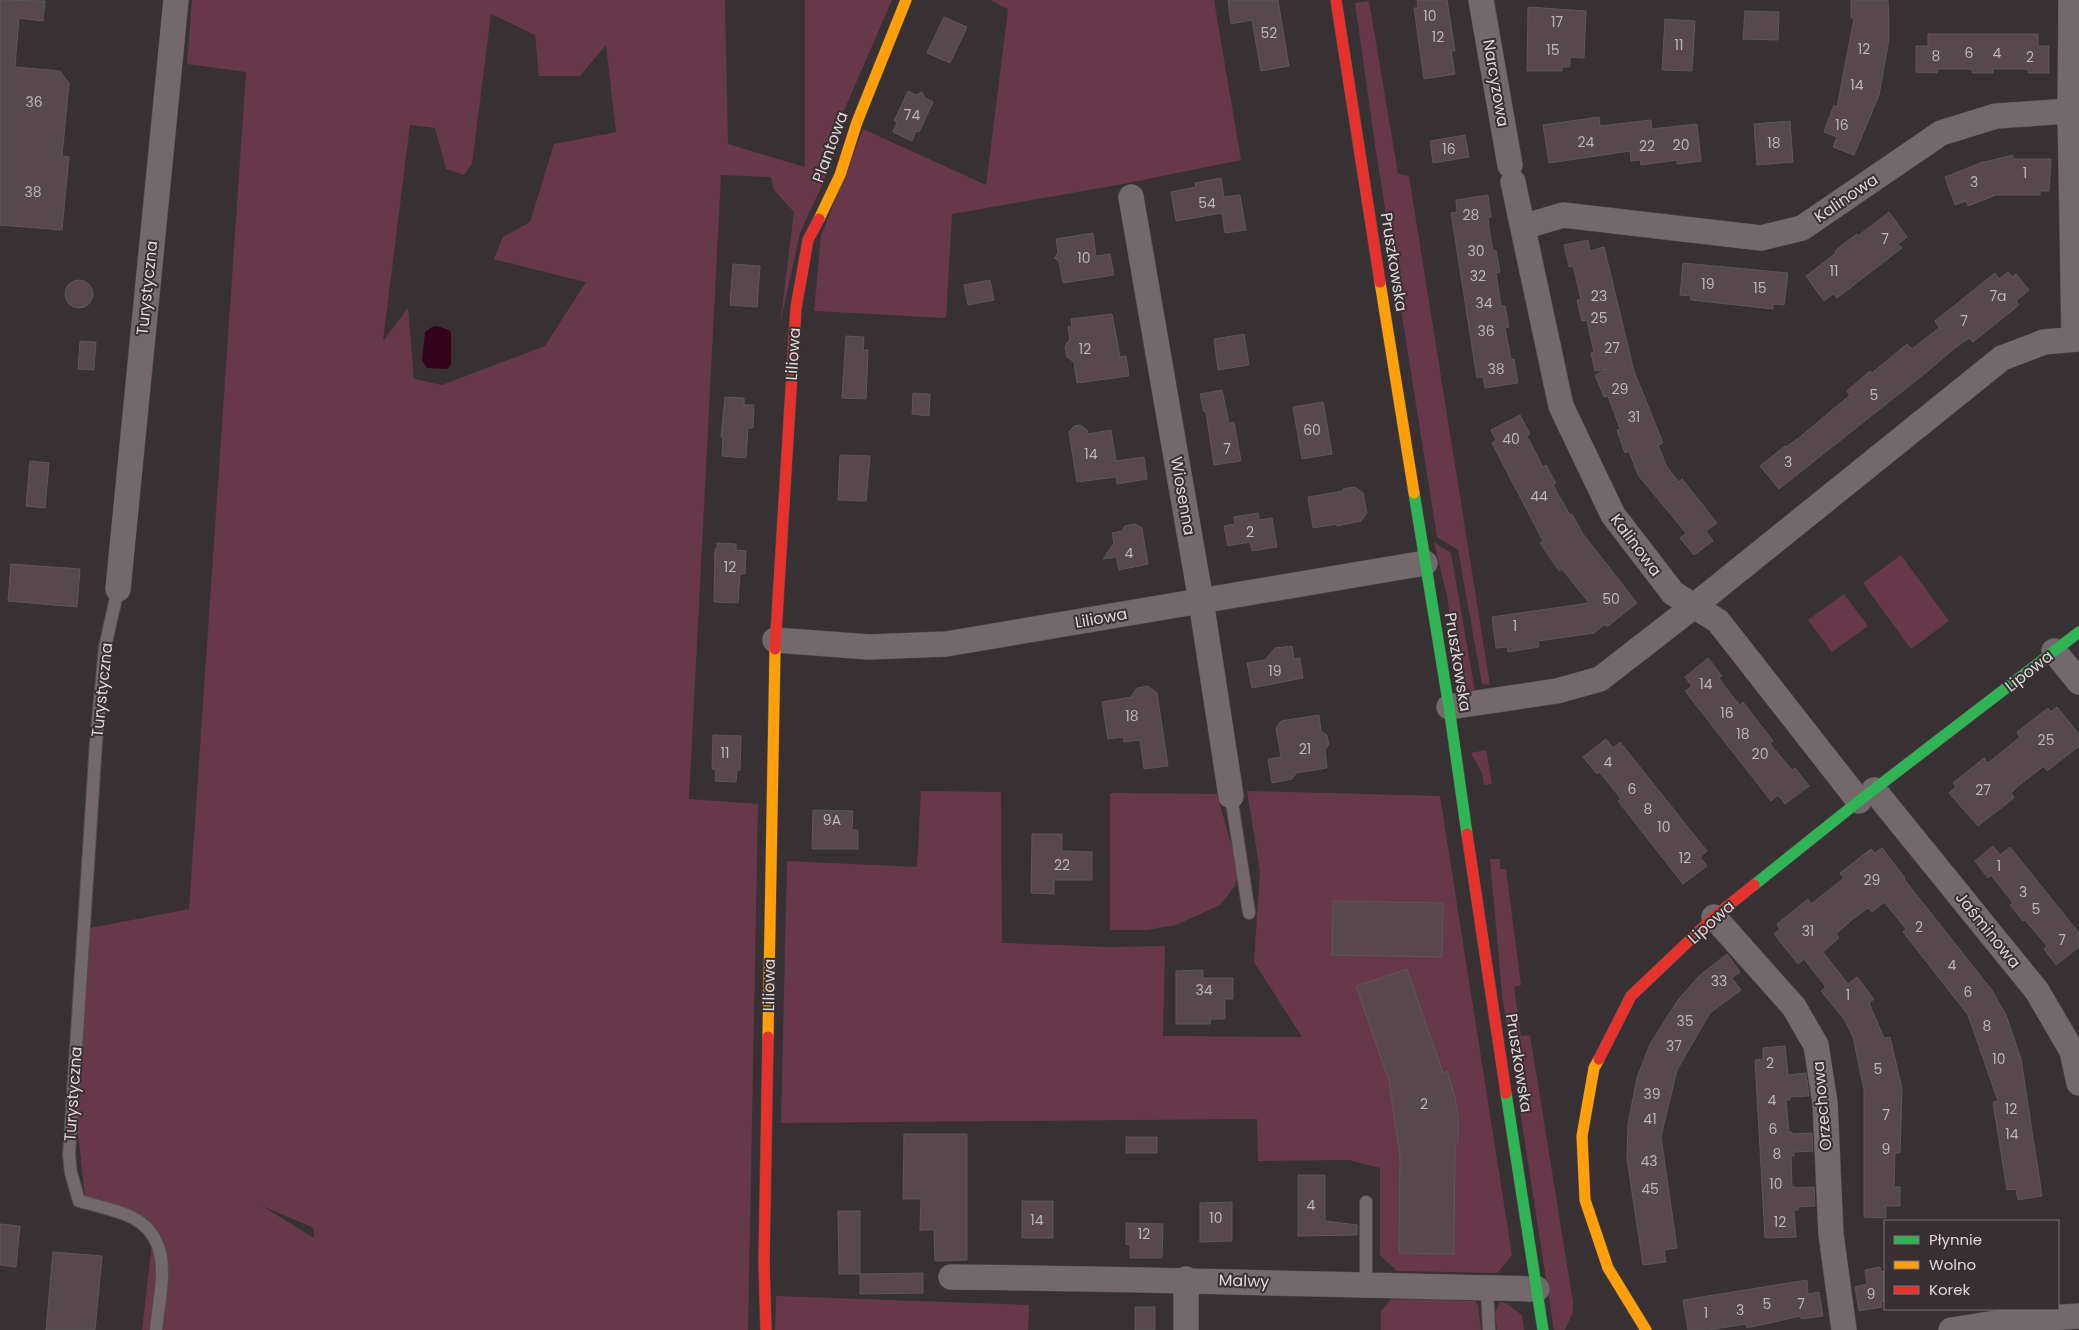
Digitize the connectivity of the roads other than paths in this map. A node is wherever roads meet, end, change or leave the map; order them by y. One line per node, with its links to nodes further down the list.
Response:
1 (176, 0): 13 (street, Turystyczna)
2 (906, 0): 10 (street, Plantowa)
3 (1336, 0): 12 (street, Pruszkowska)
4 (1481, 0): 7 (street, Narcyzowa)
5 (2071, 0): 6 (street)
6 (2070, 111): 9 (street, Kalinowa); 11 (street)
7 (1512, 174): 9 (street, Kalinowa)
8 (1131, 197): 14 (street, Wiosenna)
9 (1523, 227): 15 (street, Kalinowa)
10 (796, 308): 17 (street, Liliowa)
11 (2076, 339): 15 (street)
12 (1425, 563): 14 (street, Liliowa); 20 (street, Pruszkowska)
13 (118, 590): 35 (lane, Turystyczna)
14 (1201, 601): 17 (street, Liliowa); 21 (street, Wiosenna)
15 (1694, 606): 20 (street); 22 (street, Kalinowa)
16 (2079, 632): 18 (street, Lipowa)
17 (775, 640): 36 (street, Liliowa)
18 (2054, 651): 19 (street); 22 (street, Lipowa)
19 (2079, 682)
20 (1449, 707): 32 (street, Pruszkowska)
21 (1231, 796): 23 (lane)
22 (1866, 796): 24 (street, Lipowa); 25 (street, Jaśminowa)
23 (1249, 913)
24 (1714, 917): 40 (street, Lipowa); 41 (street, Orzechowa)
25 (2076, 1051): 26 (street, Jaśminowa)
26 (2079, 1083)
27 (1366, 1202): 30 (lane)
28 (951, 1276): 29 (street, Malwy)
29 (1186, 1279): 30 (street, Malwy); 37 (street)
30 (1366, 1286): 31 (street, Malwy)
31 (1487, 1288): 32 (street, Malwy); 38 (lane)
32 (1537, 1289): 39 (street, Pruszkowska)
33 (2079, 1316): 34 (street)
34 (2016, 1325): 42 (street)
35 (156, 1330)
36 (766, 1330)
37 (1186, 1330)
38 (1489, 1330)
39 (1543, 1330)
40 (1646, 1330)
41 (1844, 1330)
42 (1951, 1330)

